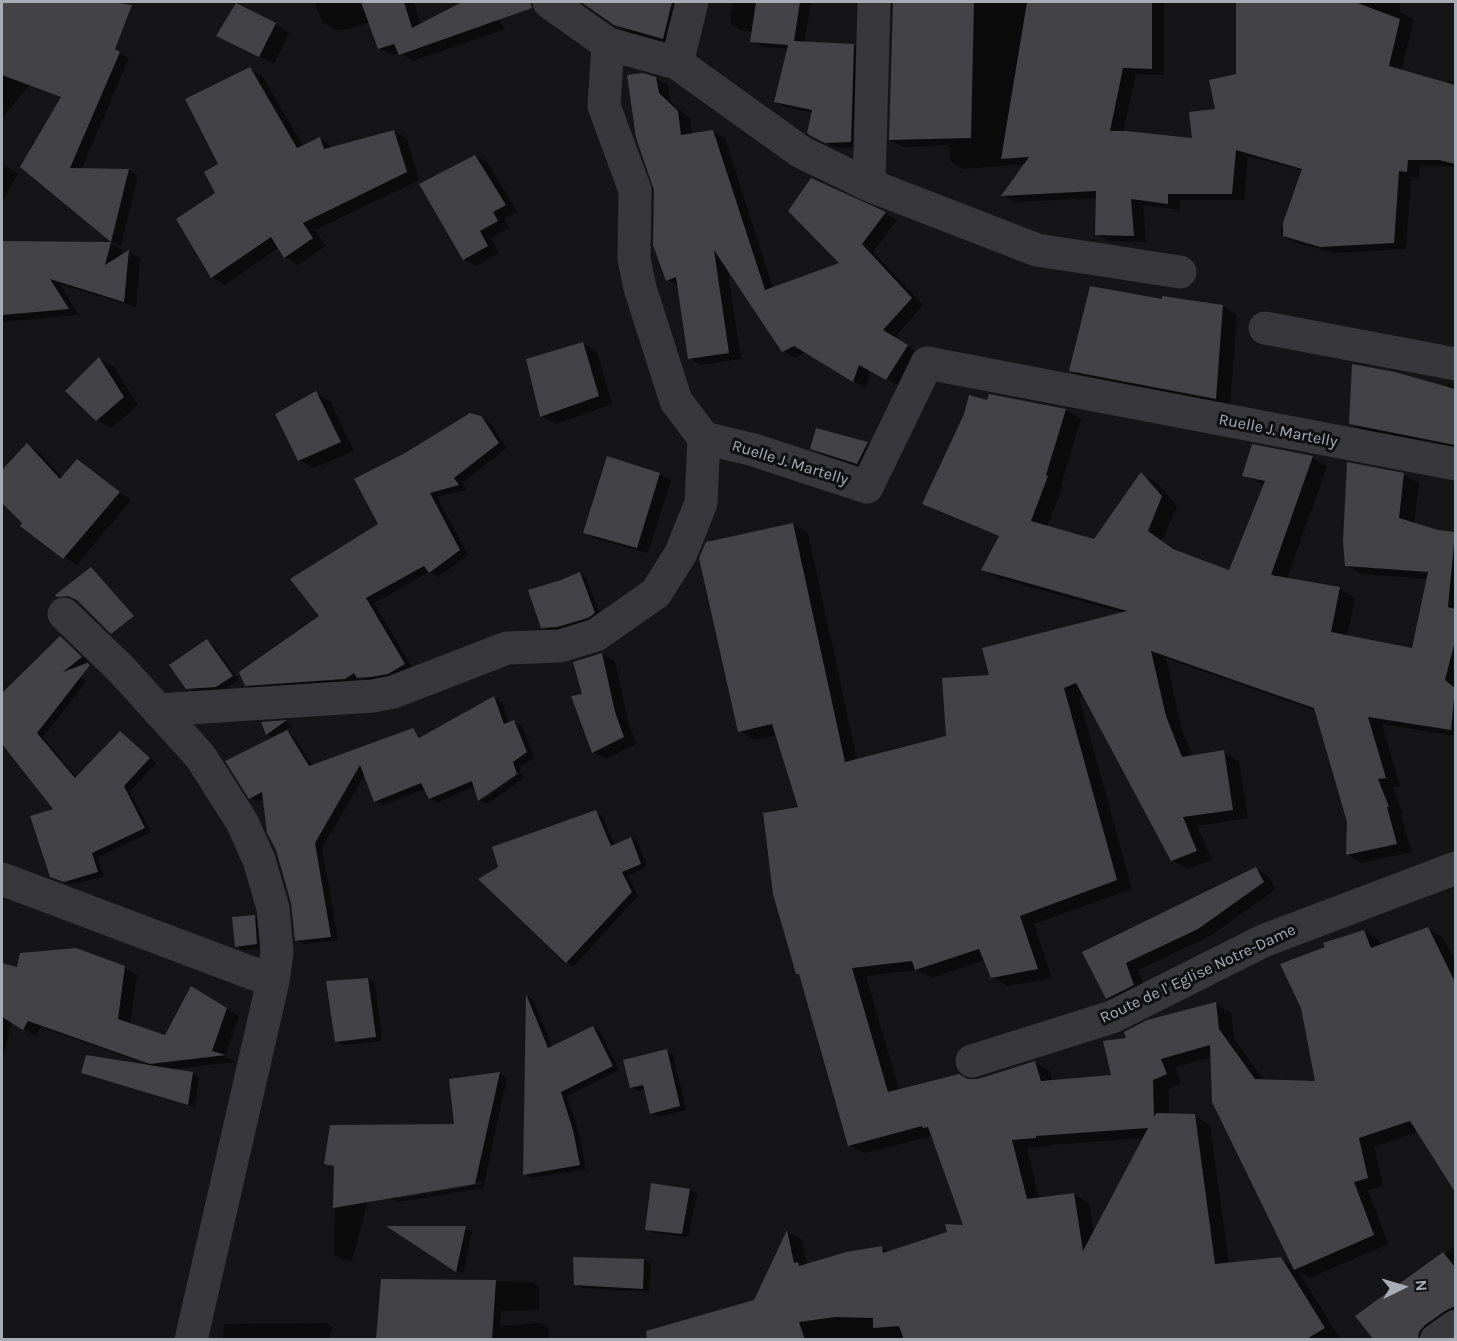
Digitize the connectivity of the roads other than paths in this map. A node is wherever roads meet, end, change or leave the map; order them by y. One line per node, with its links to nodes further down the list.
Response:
1 (549, 2): 4 (street)
2 (692, 2): 5 (street)
3 (874, 2): 6 (street)
4 (608, 45): 5 (street); 10 (street)
5 (677, 63): 6 (street)
6 (869, 185): 7 (street)
7 (1180, 272)
8 (1265, 328): 9 (street)
9 (1455, 364)
10 (704, 438): 11 (street, Ruelle J. Martelly); 13 (street)
11 (1455, 464)
12 (64, 614): 13 (street)
13 (158, 710): 16 (street)
14 (1455, 868): 17 (street, Route de l' Eglise Notre-Dame)
15 (2, 879): 16 (street)
16 (273, 981): 19 (street)
17 (972, 1061)
18 (1455, 1326): 20 (street)
19 (191, 1340)
20 (1436, 1340)

